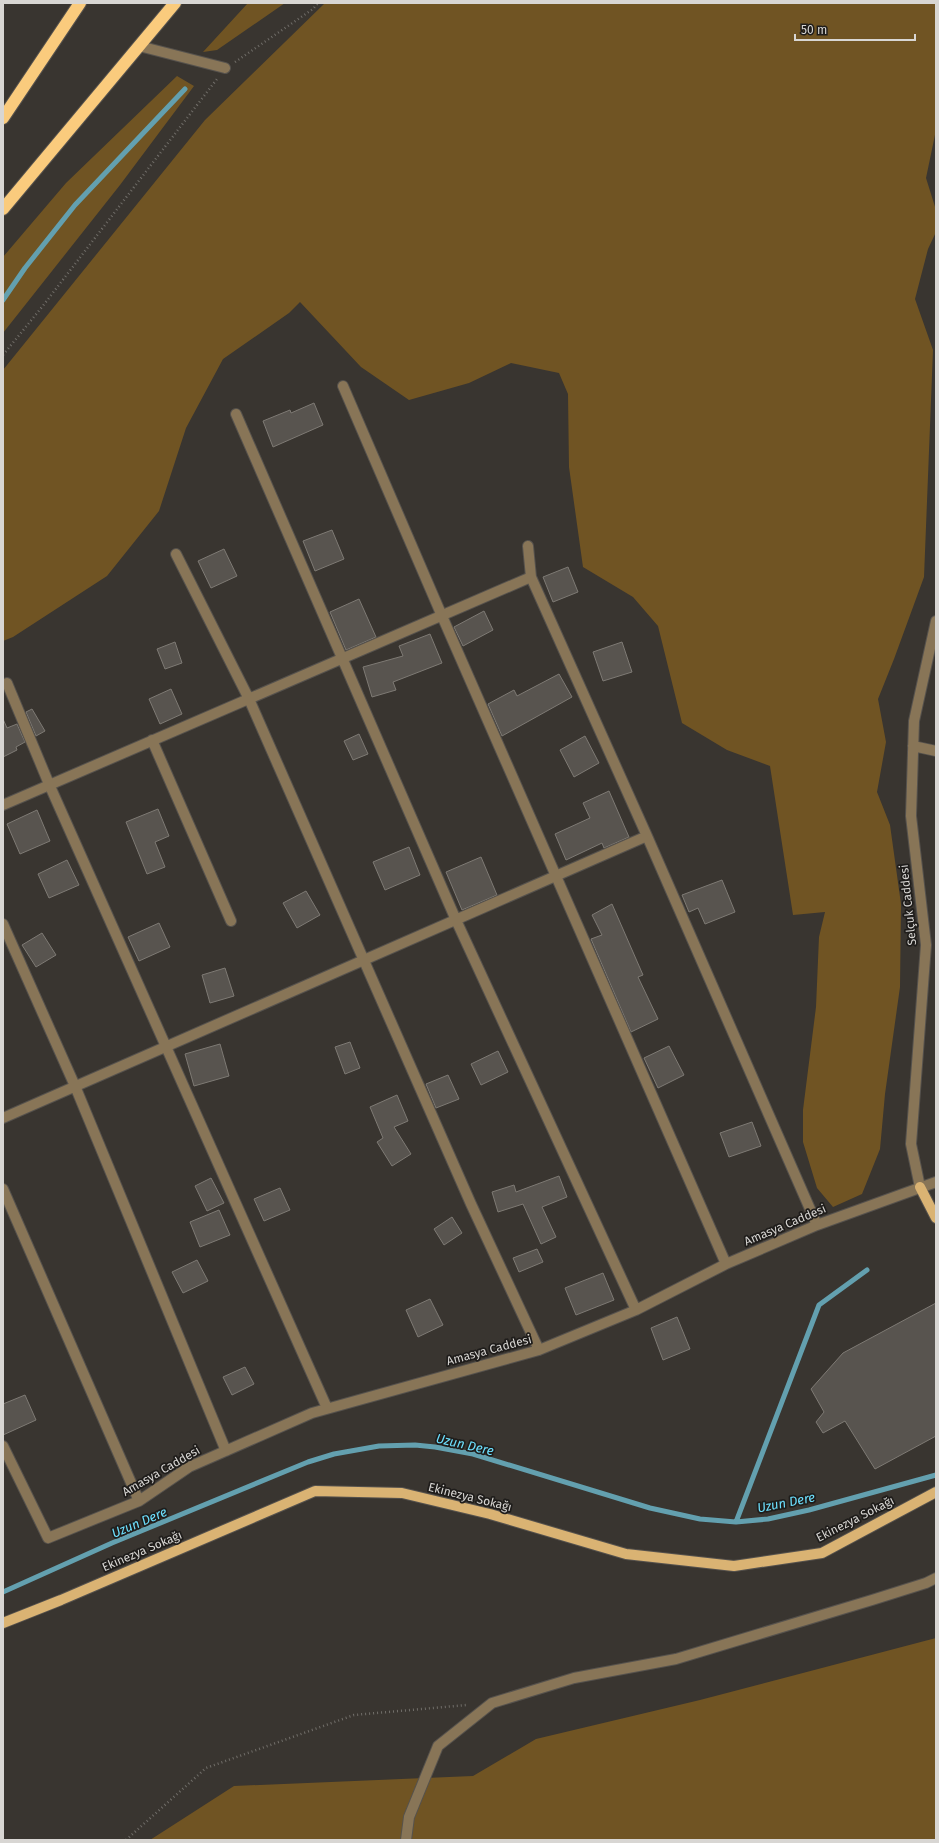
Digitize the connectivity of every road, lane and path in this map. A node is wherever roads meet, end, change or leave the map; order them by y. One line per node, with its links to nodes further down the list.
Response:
1 (80, 3): 6 (highway)
2 (175, 3): 4 (highway)
3 (318, 3): 5 (path)
4 (139, 46): 5 (street); 7 (highway)
5 (225, 68): 8 (path)
6 (3, 118)
7 (3, 209)
8 (3, 355)
9 (344, 386): 14 (street)
10 (236, 414): 16 (street)
11 (528, 546): 13 (street)
12 (176, 554): 18 (street)
13 (531, 577): 14 (street); 24 (street)
14 (442, 616): 16 (street); 25 (street)
15 (936, 621): 20 (street, Selçuk Caddesi)
16 (342, 659): 18 (street); 26 (street)
17 (7, 683): 22 (street)
18 (249, 699): 19 (street); 29 (street)
19 (152, 740): 22 (street); 27 (street)
20 (913, 746): 21 (street); 34 (street, Selçuk Caddesi)
21 (936, 751)
22 (49, 784): 23 (street); 30 (street)
23 (3, 805)
24 (647, 836): 25 (street); 37 (street)
25 (557, 876): 26 (street); 38 (street)
26 (456, 920): 29 (street); 39 (street)
27 (231, 921)
28 (3, 924): 31 (street)
29 (363, 960): 30 (street); 40 (street)
30 (166, 1047): 31 (street); 41 (street)
31 (76, 1086): 32 (street); 43 (street)
32 (3, 1118)
33 (936, 1182): 34 (street, Amasya Caddesi)
34 (920, 1187): 36 (main road); 37 (street, Amasya Caddesi)
35 (3, 1189): 46 (street)
36 (936, 1218)
37 (817, 1226): 38 (street, Amasya Caddesi)
38 (726, 1264): 39 (street, Amasya Caddesi)
39 (636, 1310): 40 (street, Amasya Caddesi)
40 (539, 1350): 41 (street, Amasya Caddesi)
41 (327, 1408): 43 (street, Amasya Caddesi)
42 (3, 1446): 44 (street)
43 (226, 1451): 46 (street, Amasya Caddesi)
44 (7, 1466): 46 (street, Amasya Caddesi)
45 (936, 1492): 48 (main road, Ekinezya Sokağı)
46 (139, 1501)
47 (936, 1578): 51 (street)
48 (3, 1623)
49 (469, 1705): 50 (path)
50 (126, 1840)
51 (406, 1840)

